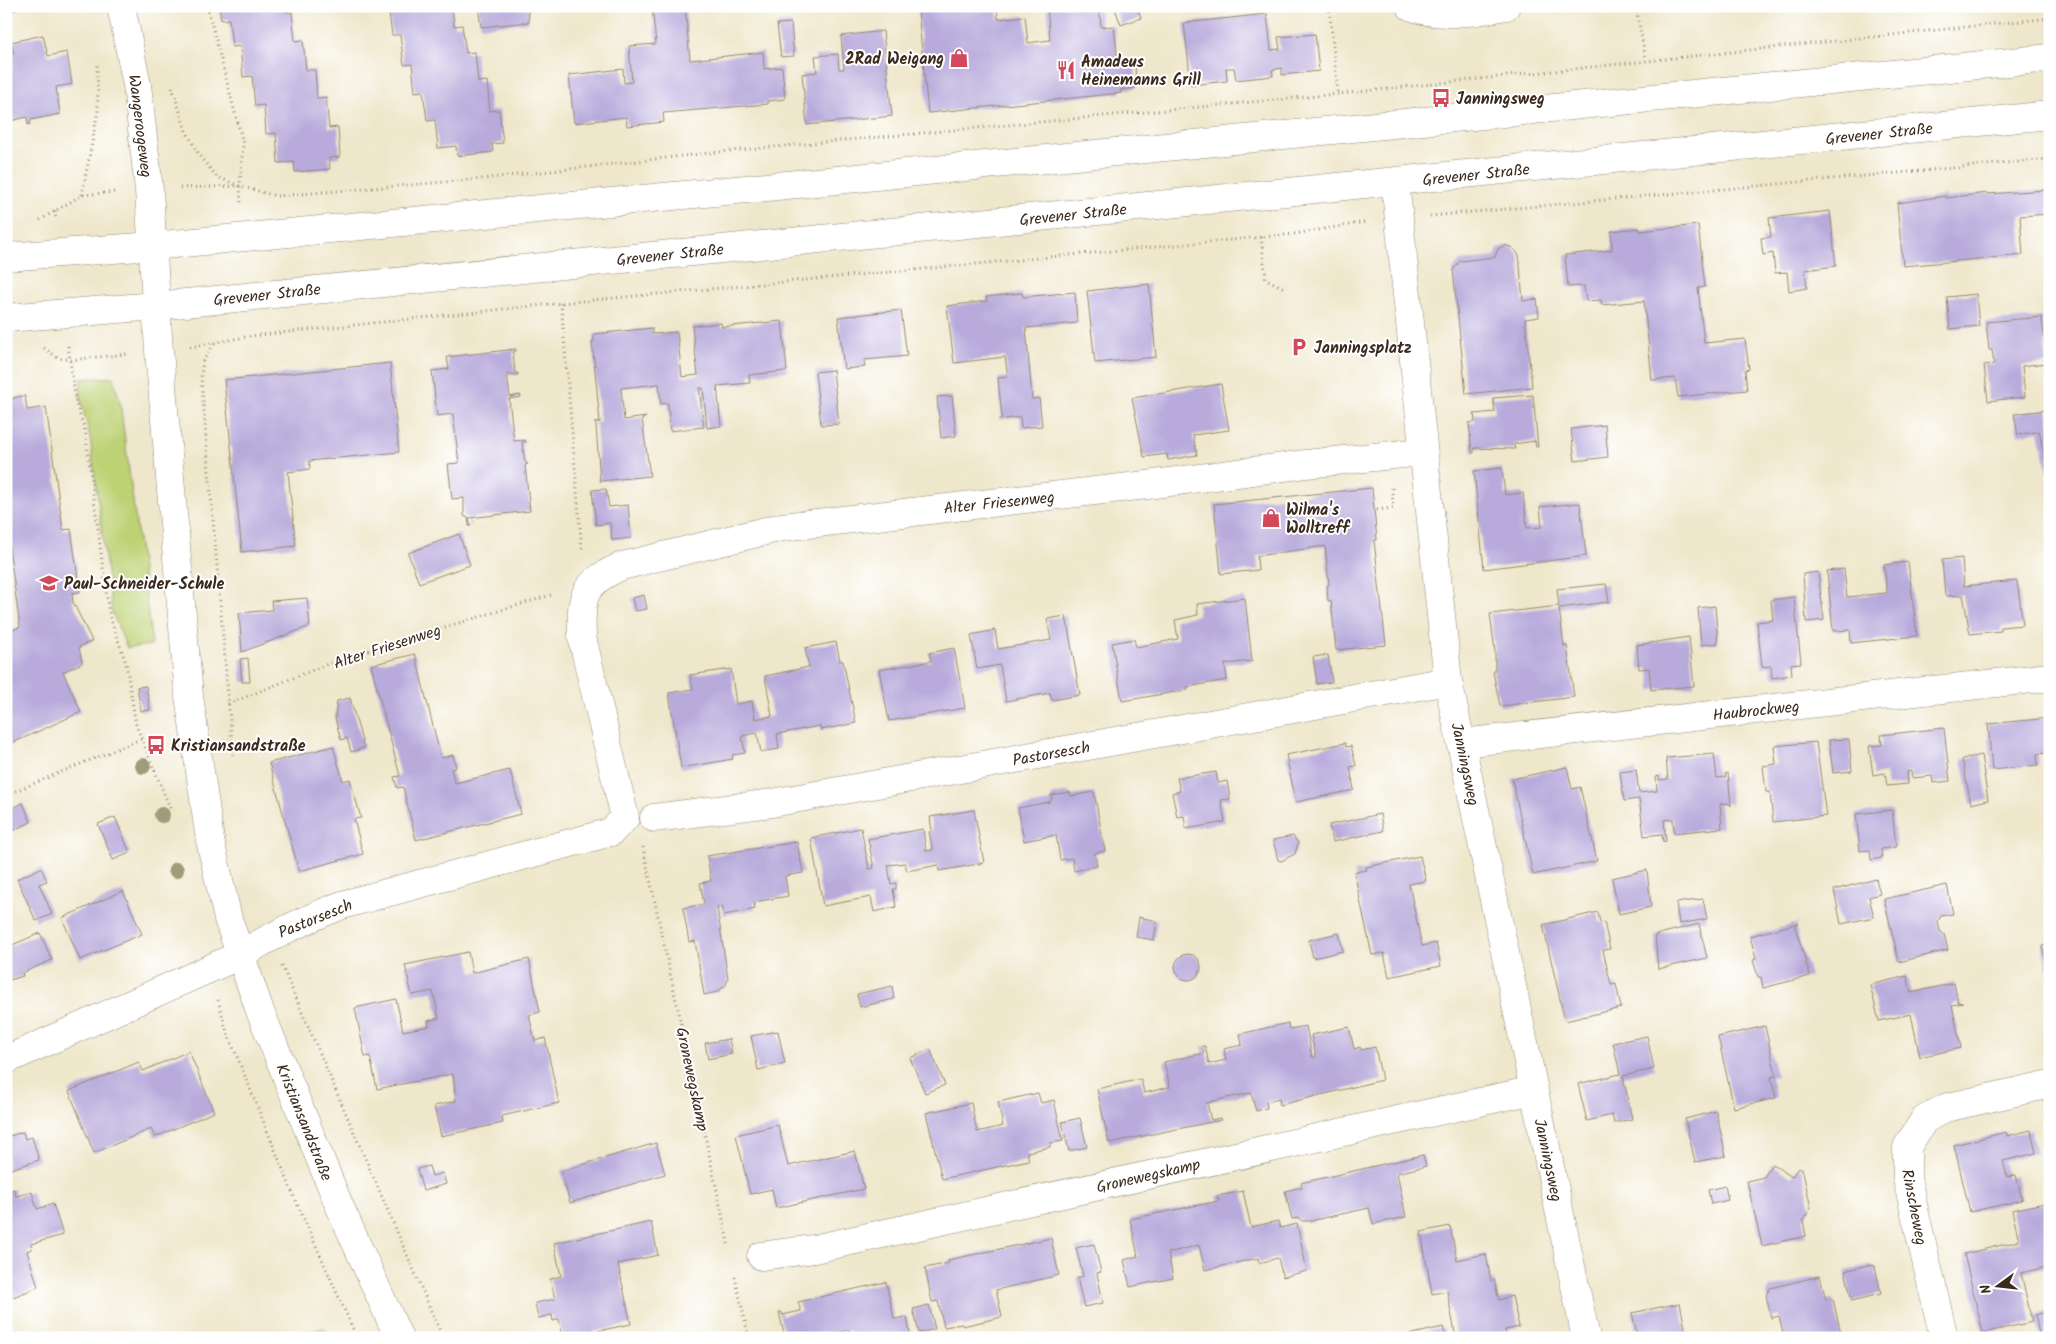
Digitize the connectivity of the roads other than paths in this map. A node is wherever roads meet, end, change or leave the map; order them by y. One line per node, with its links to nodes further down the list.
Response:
1 (121, 6): 7 (street, Wangeroogeweg)
2 (1410, 6): 3 (street)
3 (1506, 6)
4 (2050, 58): 7 (street)
5 (2050, 115): 6 (street, Grevener Straße)
6 (1395, 182): 9 (street, Grevener Straße); 11 (street, Janningsweg)
7 (153, 246): 8 (street); 9 (street)
8 (6, 257)
9 (156, 306): 10 (street, Grevener Straße); 16 (street, Kristiansandstraße)
10 (6, 318)
11 (1422, 452): 13 (street, Janningsweg); 15 (street, Alter Friesenweg)
12 (2050, 677): 14 (street, Haubrockweg)
13 (1448, 681): 14 (street, Janningsweg); 15 (street, Pastorsesch)
14 (1462, 743): 19 (street, Janningsweg)
15 (639, 819): 16 (street, Pastorsesch)
16 (240, 955): 17 (street, Pastorsesch); 21 (street, Kristiansandstraße)
17 (6, 1060)
18 (2050, 1084): 23 (street, Rinscheweg)
19 (1534, 1090): 20 (street, Gronewegskamp); 22 (street, Janningsweg)
20 (761, 1256)
21 (399, 1338)
22 (1586, 1338)
23 (1944, 1338)

